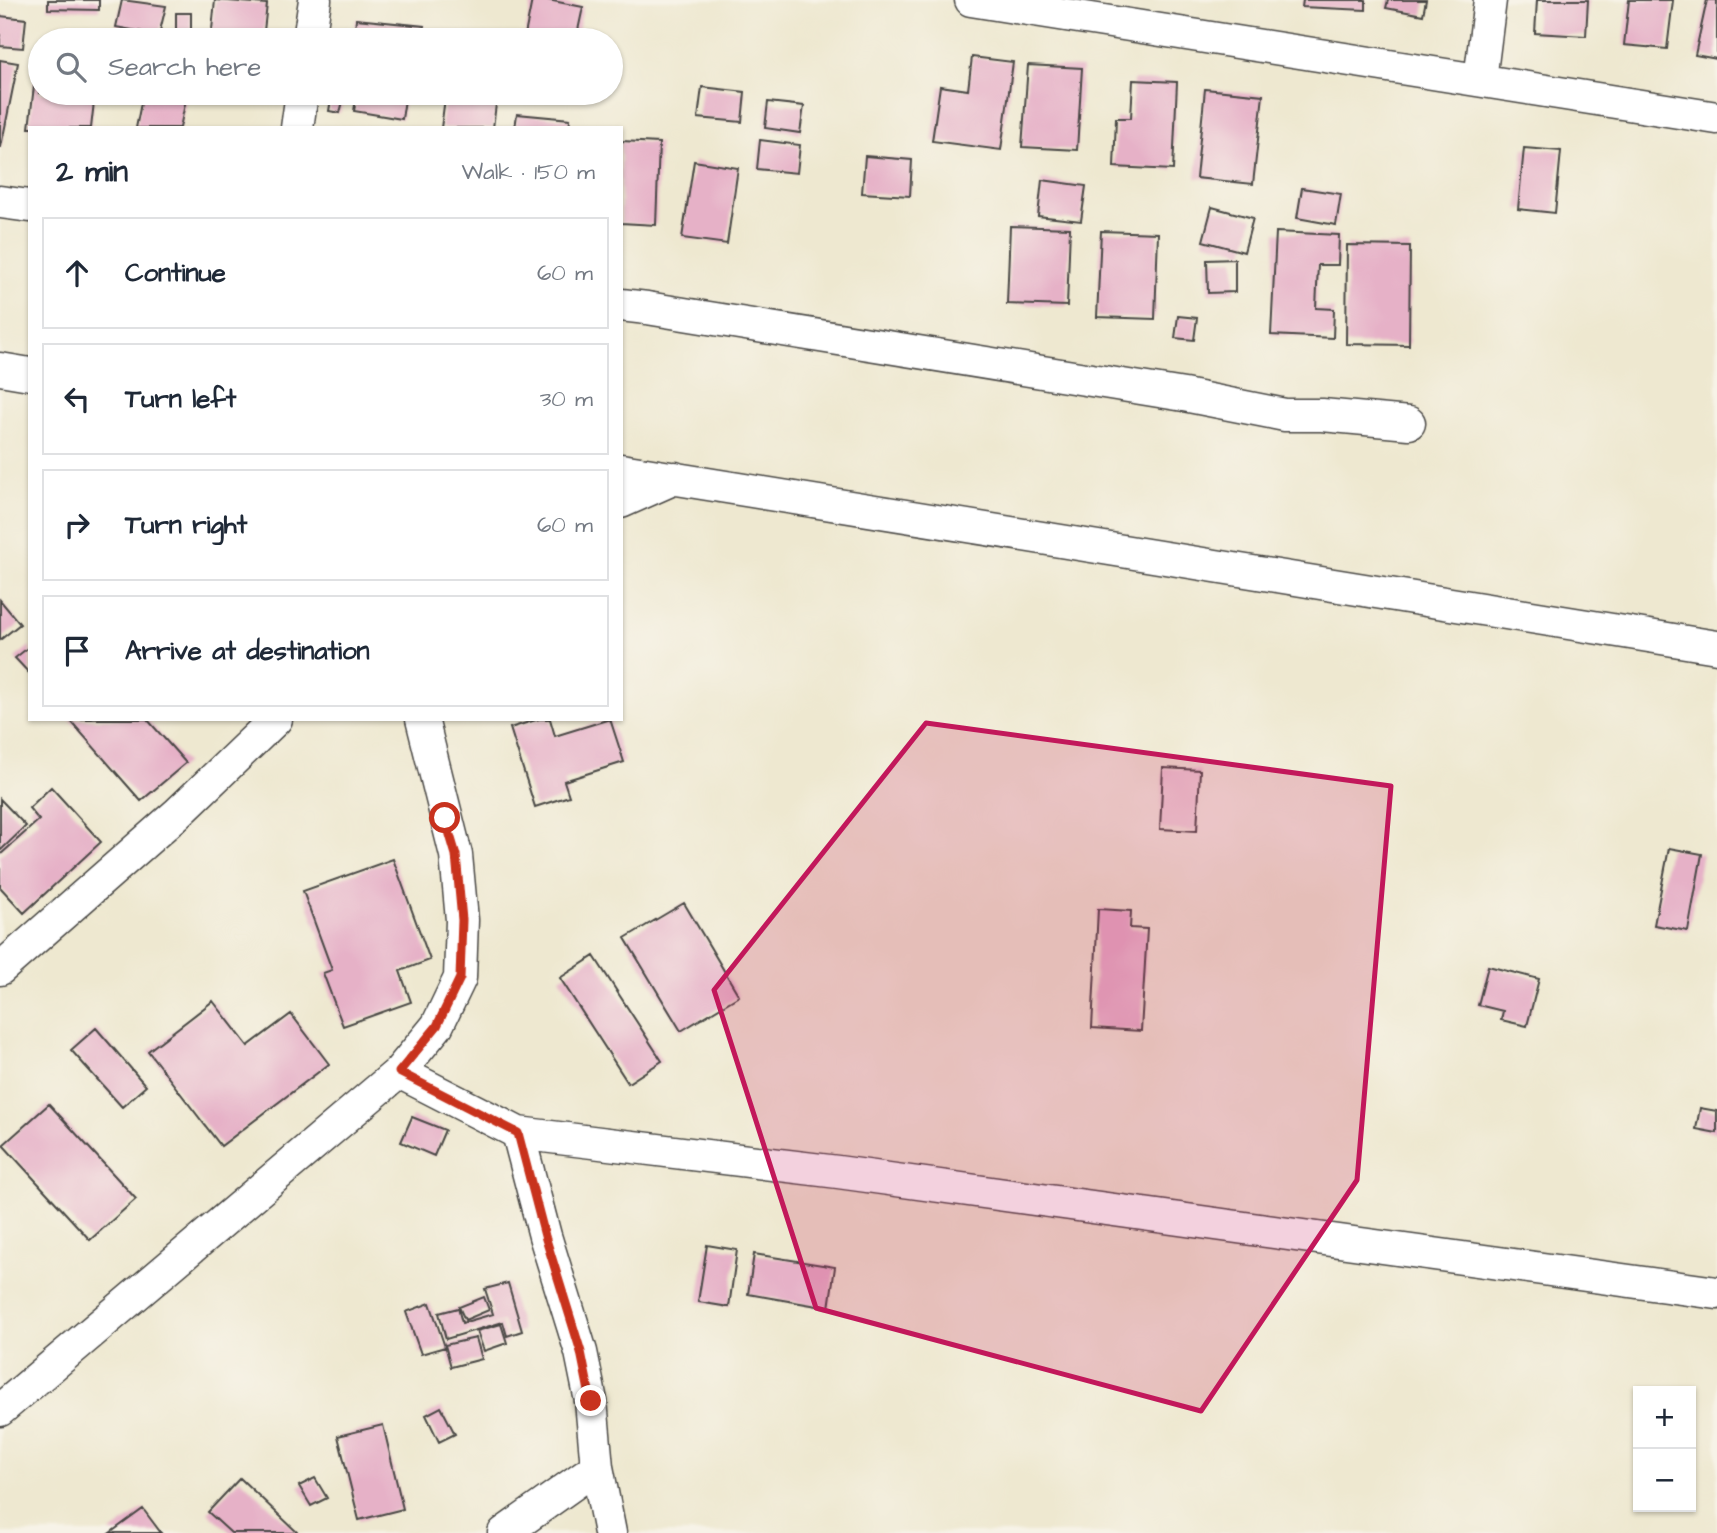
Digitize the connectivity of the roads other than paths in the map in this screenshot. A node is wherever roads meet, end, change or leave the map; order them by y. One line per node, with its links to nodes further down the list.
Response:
1 (315, 0): 4 (street)
2 (971, 0): 5 (street)
3 (1490, 0): 5 (street)
4 (311, 28)
5 (1480, 80): 7 (street)
6 (300, 105): 8 (street)
7 (1717, 118)
8 (297, 126)
9 (0, 202): 10 (street)
10 (28, 206)
11 (623, 305): 14 (street)
12 (0, 369): 13 (street)
13 (28, 374)
14 (1409, 423)
15 (623, 470): 16 (street)
16 (675, 478): 17 (street); 18 (street)
17 (623, 501)
18 (1717, 647)
19 (274, 721): 21 (street)
20 (422, 721): 22 (street)
21 (0, 969)
22 (399, 1072): 23 (street); 25 (street)
23 (518, 1133): 24 (street); 26 (street)
24 (1717, 1293)
25 (0, 1410)
26 (597, 1467): 27 (street); 28 (street)
27 (504, 1533)
28 (610, 1533)

